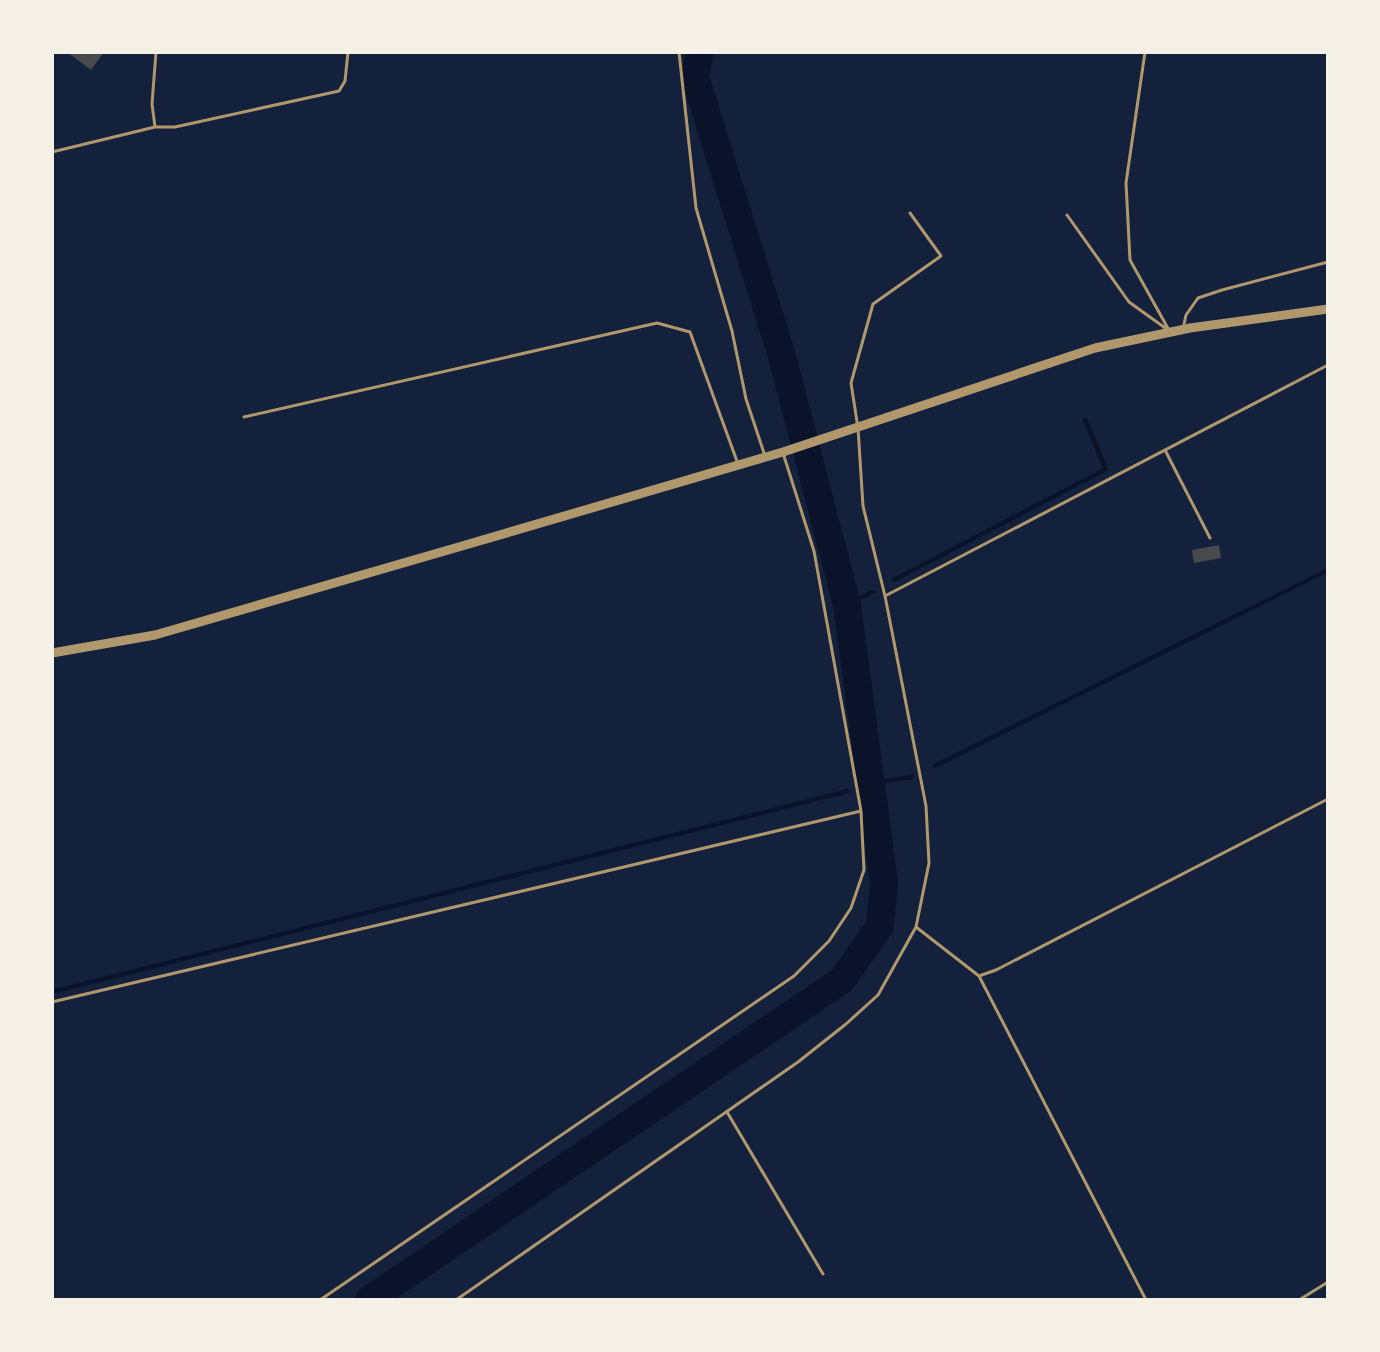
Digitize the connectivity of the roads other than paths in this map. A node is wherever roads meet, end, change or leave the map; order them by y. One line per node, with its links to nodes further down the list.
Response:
1 (156, 52): 5 (lane)
2 (348, 52): 5 (lane)
3 (679, 52): 18 (lane)
4 (1145, 52): 12 (lane)
5 (155, 127): 6 (lane)
6 (52, 152)
7 (910, 213): 15 (lane)
8 (1067, 215): 12 (lane)
9 (1328, 262): 11 (lane)
10 (1328, 310): 11 (street)
11 (1182, 330): 12 (street)
12 (1171, 332): 15 (street)
13 (1328, 365): 16 (lane)
14 (244, 417): 19 (lane)
15 (858, 428): 17 (street); 21 (lane)
16 (1165, 450): 20 (lane); 21 (lane)
17 (783, 452): 18 (street); 24 (lane)
18 (765, 457): 19 (street)
19 (738, 465): 22 (street)
20 (1210, 538)
21 (885, 596): 25 (lane)
22 (52, 653)
23 (1328, 799): 26 (lane)
24 (861, 812): 27 (lane); 31 (lane)
25 (916, 927): 26 (lane); 28 (lane)
26 (979, 976): 33 (lane)
27 (52, 1002)
28 (727, 1112): 29 (lane); 32 (lane)
29 (823, 1274)
30 (1328, 1282): 34 (lane)
31 (320, 1300)
32 (456, 1300)
33 (1146, 1300)
34 (1299, 1300)

